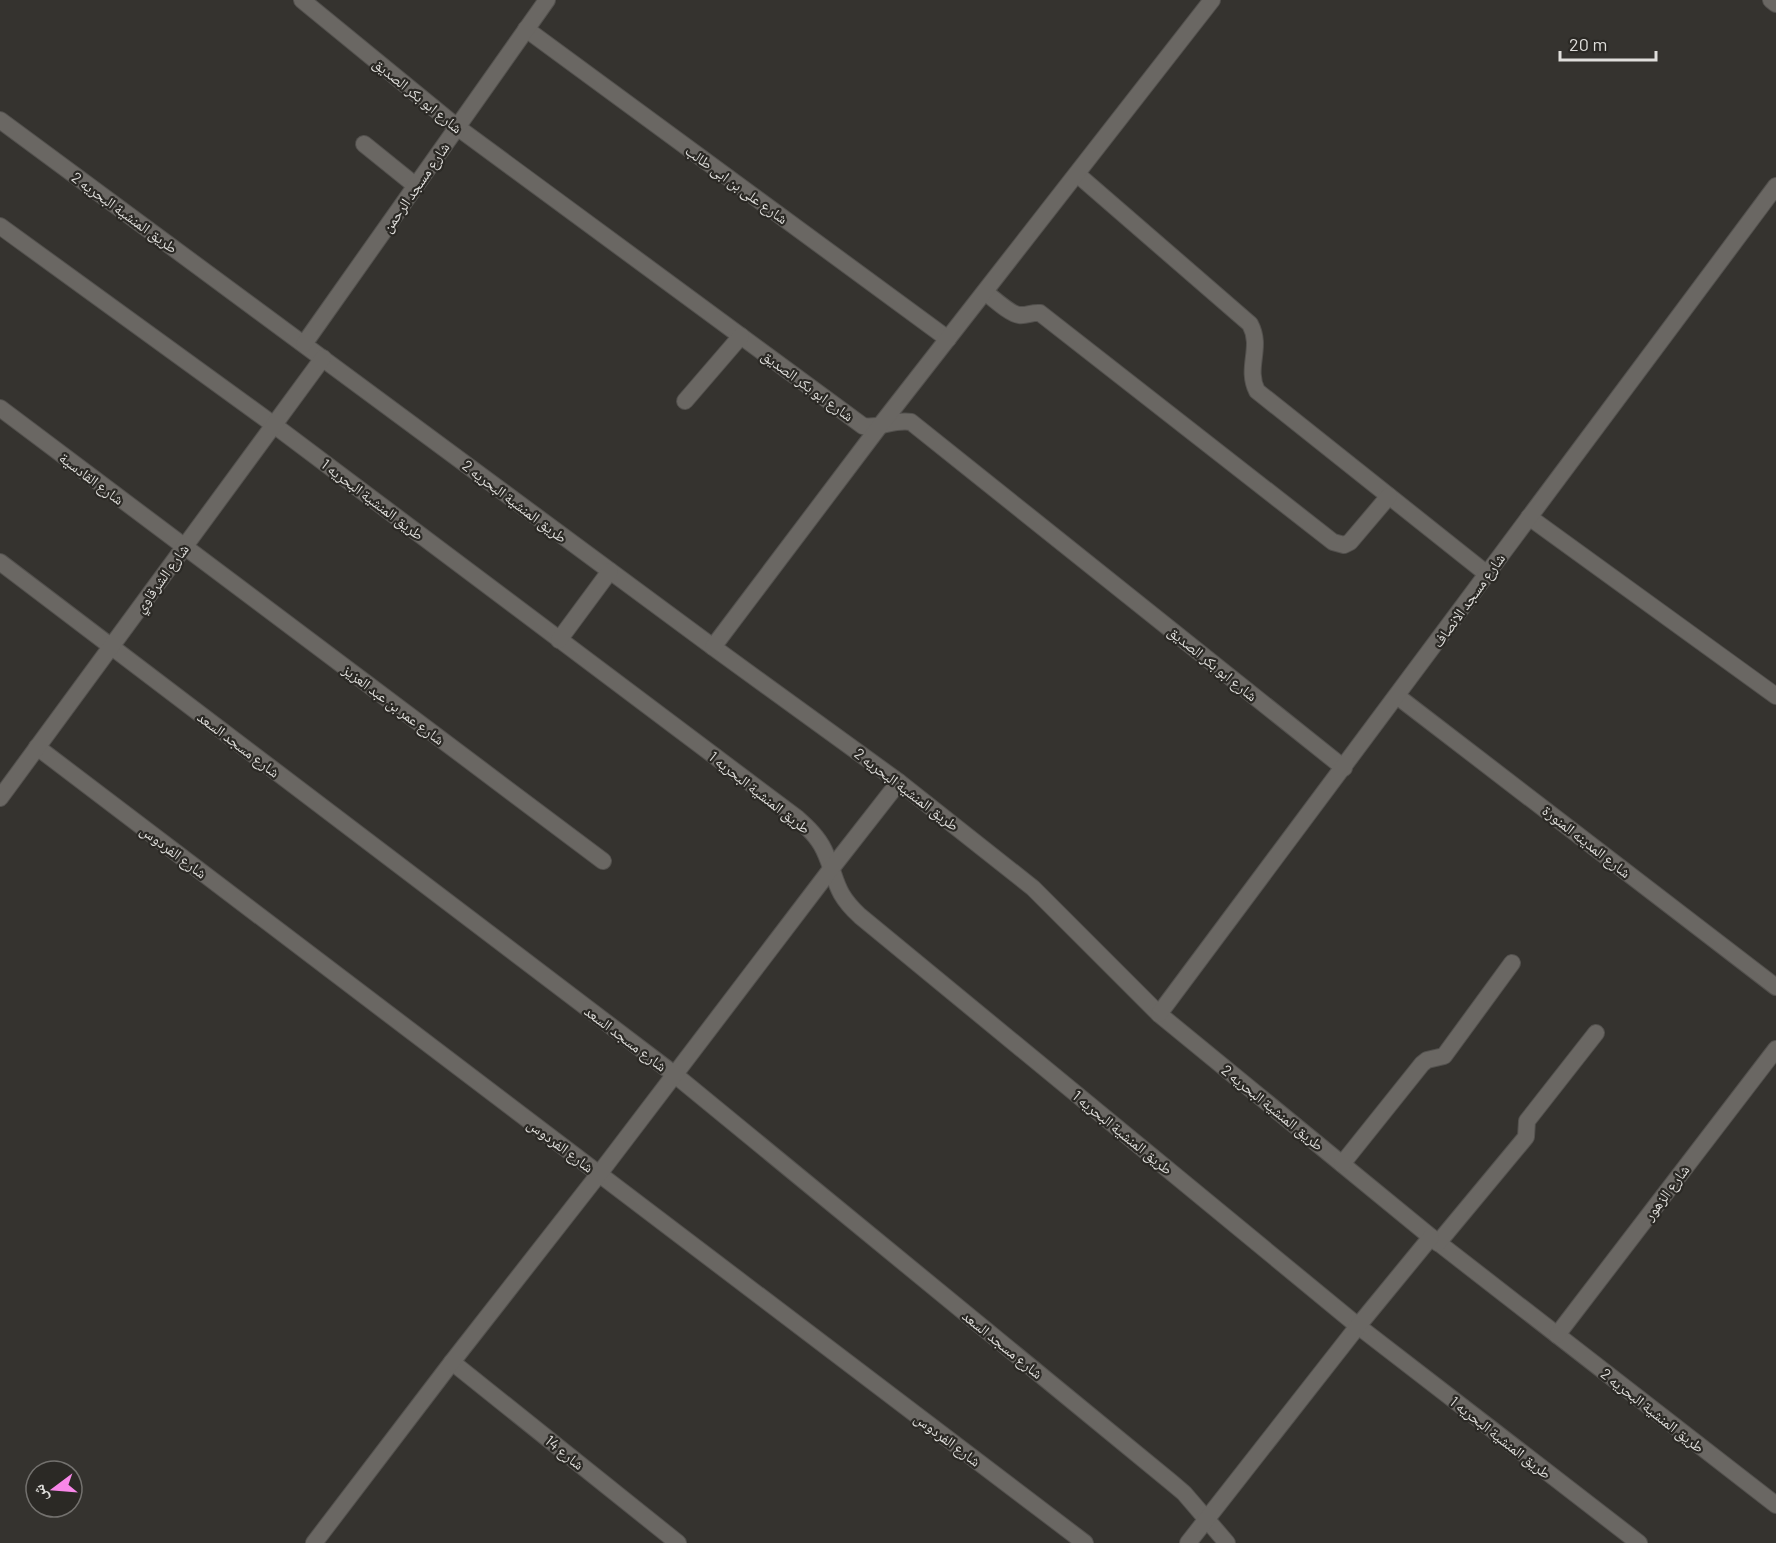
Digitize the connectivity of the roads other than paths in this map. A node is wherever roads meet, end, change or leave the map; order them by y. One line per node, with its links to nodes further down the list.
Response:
1 (302, 0): 8 (street, شارع ابو بكر الصديق)
2 (1771, 0): 5 (street)
3 (1208, 1): 10 (street)
4 (540, 3): 6 (street, شارع مسجد الرحمن)
5 (1776, 4)
6 (526, 29): 8 (street, شارع مسجد الرحمن); 16 (street, شارع على بن ابى طالب)
7 (0, 120): 17 (street, طريق المنشية البحريه 2)
8 (457, 127): 11 (street, شارع مسجد الرحمن); 15 (street, شارع ابو بكر الصديق)
9 (364, 144): 11 (street)
10 (1077, 174): 14 (street); 23 (street)
11 (416, 186): 17 (street, شارع مسجد الرحمن)
12 (1776, 186): 24 (street, شارع مسجد الانصاف)
13 (0, 226): 21 (street, طريق المنشية البحريه 1)
14 (985, 292): 16 (street); 23 (street)
15 (741, 336): 19 (street); 22 (street, شارع ابو بكر الصديق)
16 (948, 339): 22 (street)
17 (304, 344): 18 (street, طريق المنشية البحريه 2)
18 (323, 358): 21 (street, شارع الشرقاوي); 27 (street, طريق المنشية البحريه 2)
19 (686, 401)
20 (0, 408): 25 (street, شارع القادسية)
21 (274, 425): 25 (street, شارع الشرقاوي); 29 (street, طريق المنشية البحريه 1)
22 (879, 427): 31 (street); 35 (street, شارع ابو بكر الصديق)
23 (1389, 496): 28 (street)
24 (1529, 517): 28 (street, شارع مسجد الانصاف); 33 (street)
25 (184, 547): 30 (street, شارع الشرقاوي); 38 (street, شارع عمر بن عبد العزيز)
26 (0, 562): 30 (street, شارع مسجد السعد)
27 (610, 571): 29 (street); 31 (street, طريق المنشية البحريه 2)
28 (1487, 574): 32 (street, شارع مسجد الانصاف)
29 (560, 640): 39 (street, طريق المنشية البحريه 1)
30 (111, 646): 34 (street, شارع الشرقاوي); 45 (street, شارع مسجد السعد)
31 (713, 647): 36 (street, طريق المنشية البحريه 2)
32 (1398, 696): 35 (street, شارع مسجد الانصاف); 41 (street, شارع المدينه المنورة)
33 (1776, 696)
34 (37, 747): 37 (street, شارع الشرقاوي); 47 (street, شارع الفردوس)
35 (1344, 768): 42 (street, شارع مسجد الانصاف)
36 (899, 782): 39 (street); 42 (street, طريق المنشية البحريه 2)
37 (0, 798)
38 (603, 861)
39 (831, 869): 45 (street); 49 (street, طريق المنشية البحريه 1)
40 (1512, 963): 46 (street)
41 (1776, 987)
42 (1159, 1014): 46 (street, طريق المنشية البحريه 2)
43 (1596, 1033): 48 (street)
44 (1776, 1049): 50 (street, شارع الزهور)
45 (674, 1074): 47 (street); 53 (street, شارع مسجد السعد)
46 (1342, 1164): 48 (street, طريق المنشية البحريه 2)
47 (599, 1174): 51 (street); 56 (street, شارع الفردوس)
48 (1435, 1240): 49 (street); 50 (street, طريق المنشية البحريه 2)
49 (1358, 1326): 53 (street); 59 (street, طريق المنشية البحريه 1)
50 (1557, 1335): 52 (street, طريق المنشية البحريه 2)
51 (452, 1362): 54 (street); 55 (street, شارع 14)
52 (1776, 1505)
53 (1206, 1520): 57 (street); 58 (street, شارع مسجد السعد)
54 (314, 1543)
55 (678, 1543)
56 (1085, 1543)
57 (1188, 1543)
58 (1227, 1543)
59 (1639, 1543)

